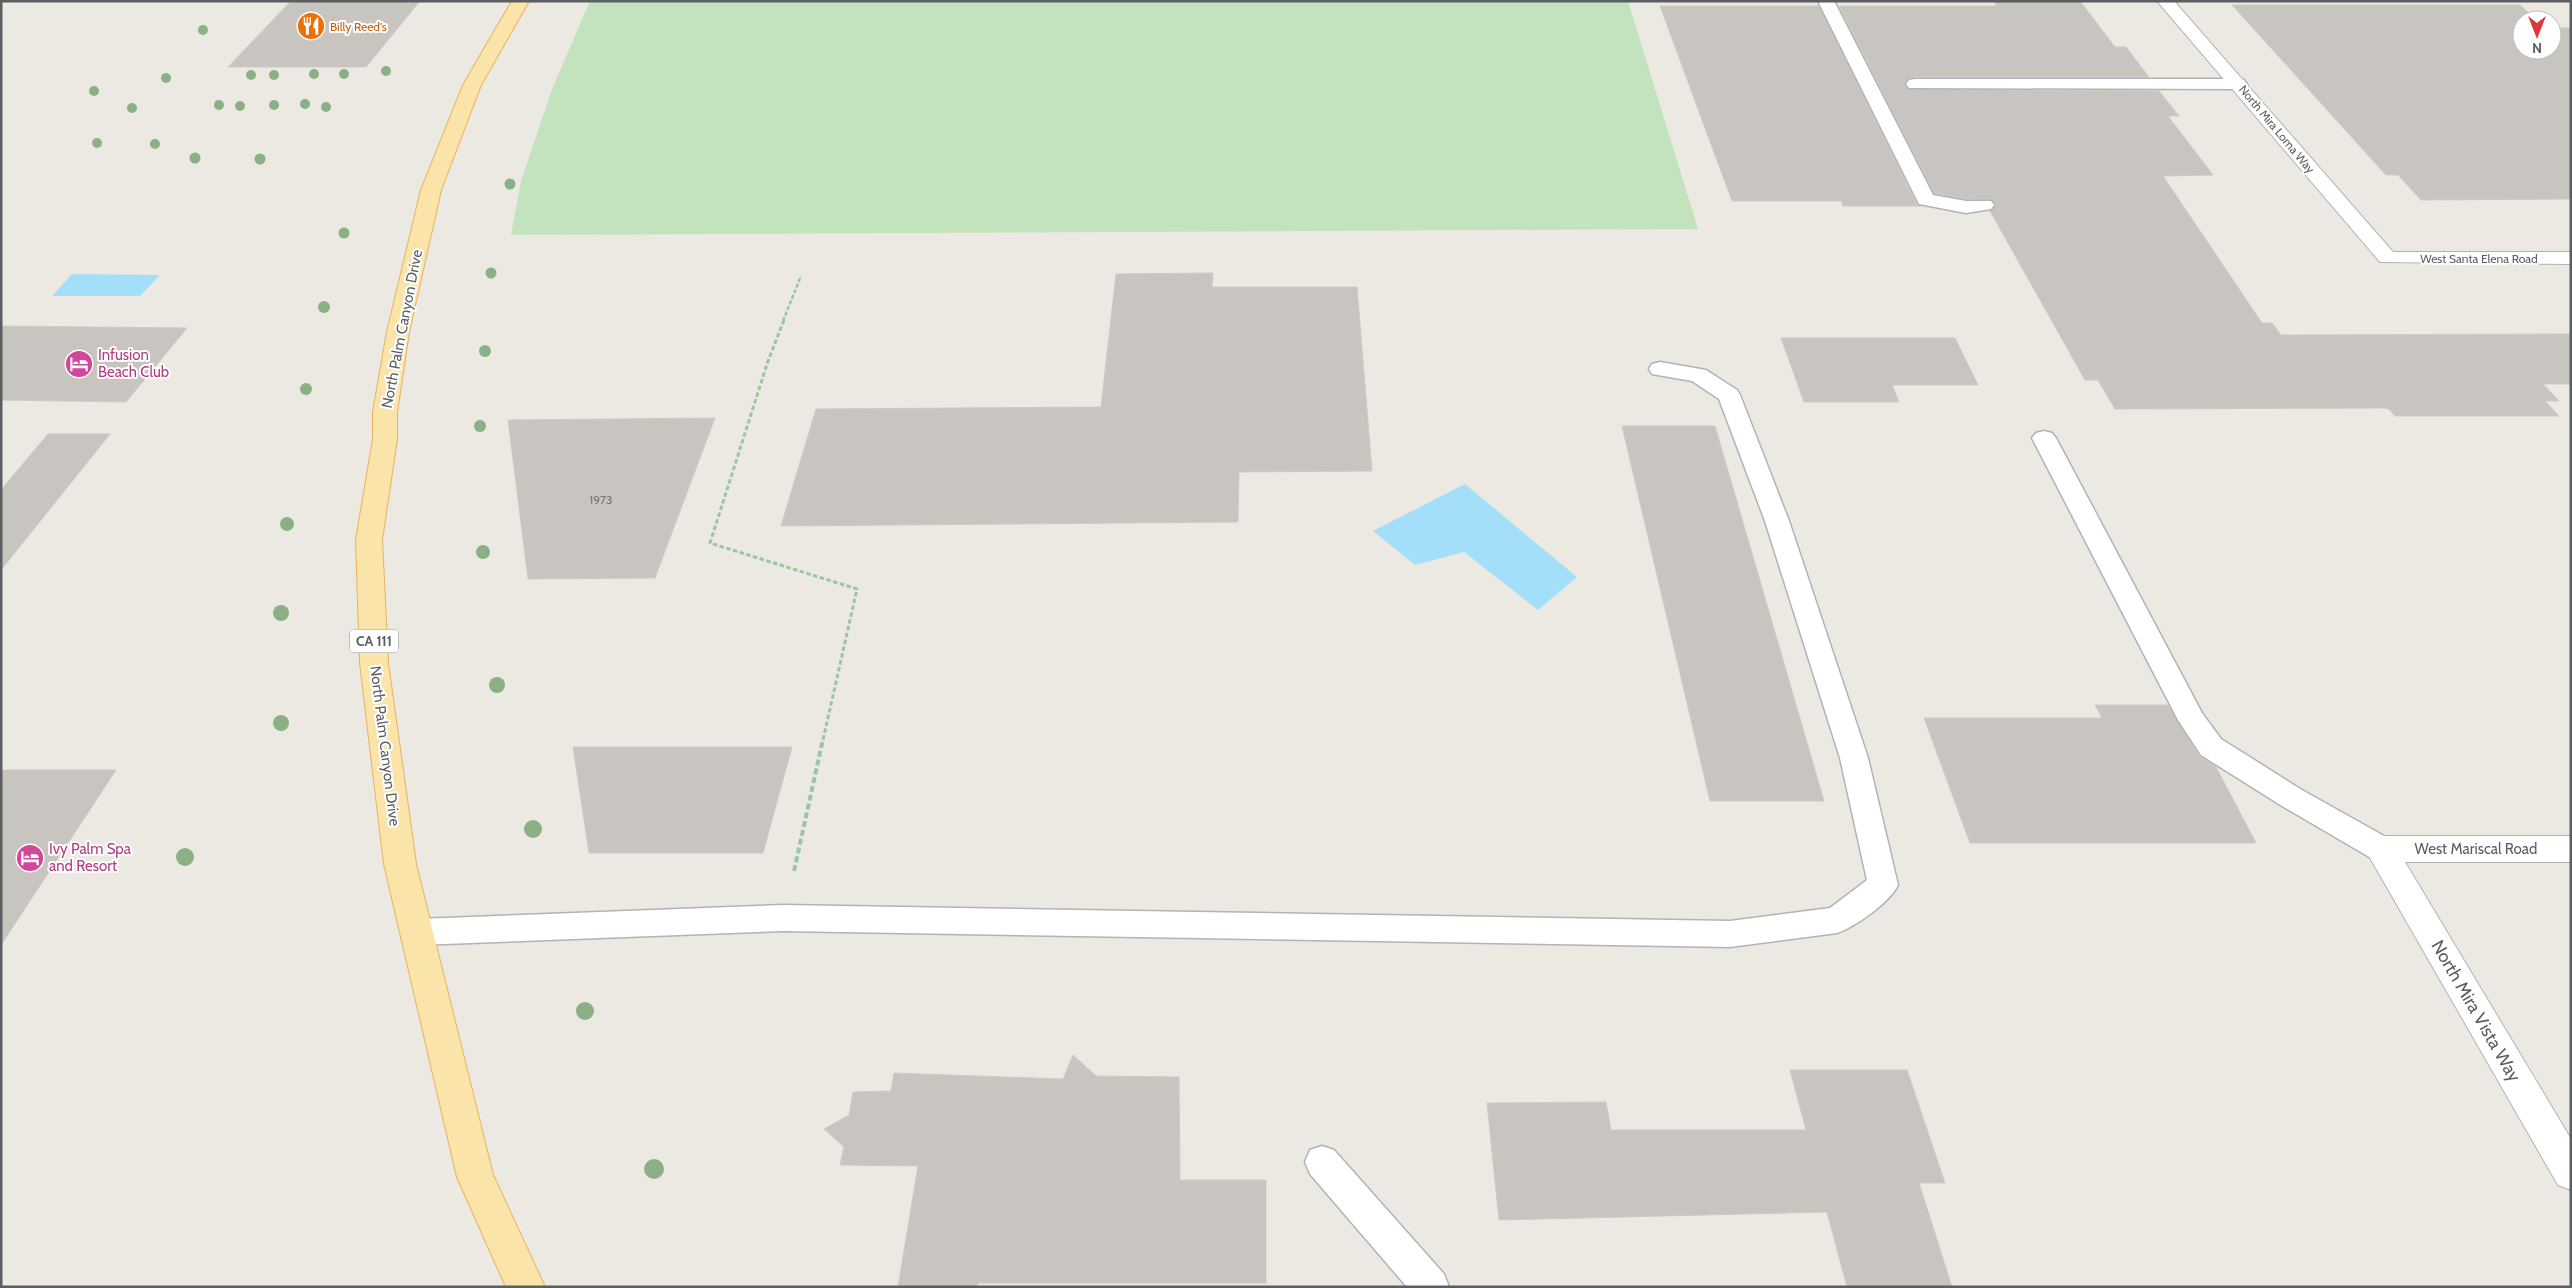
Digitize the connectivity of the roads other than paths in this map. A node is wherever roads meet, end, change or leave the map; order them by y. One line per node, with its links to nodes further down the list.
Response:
1 (520, 1): 13 (main road, North Palm Canyon Drive / CA 111)
2 (1826, 1): 6 (lane)
3 (2165, 1): 5 (street, North Mira Loma Way)
4 (1915, 84): 5 (lane)
5 (2238, 84): 7 (street, North Mira Loma Way)
6 (1984, 205)
7 (2387, 258): 8 (street, West Santa Elena Road)
8 (2571, 258)
9 (1660, 369): 13 (lane)
10 (2044, 438): 11 (lane)
11 (2381, 849): 12 (street, West Mariscal Road); 15 (street, North Mira Vista Way)
12 (2571, 849)
13 (418, 932): 16 (main road, North Palm Canyon Drive / CA 111)
14 (1322, 1162): 17 (lane)
15 (2571, 1172)
16 (526, 1287)
17 (1431, 1287)

